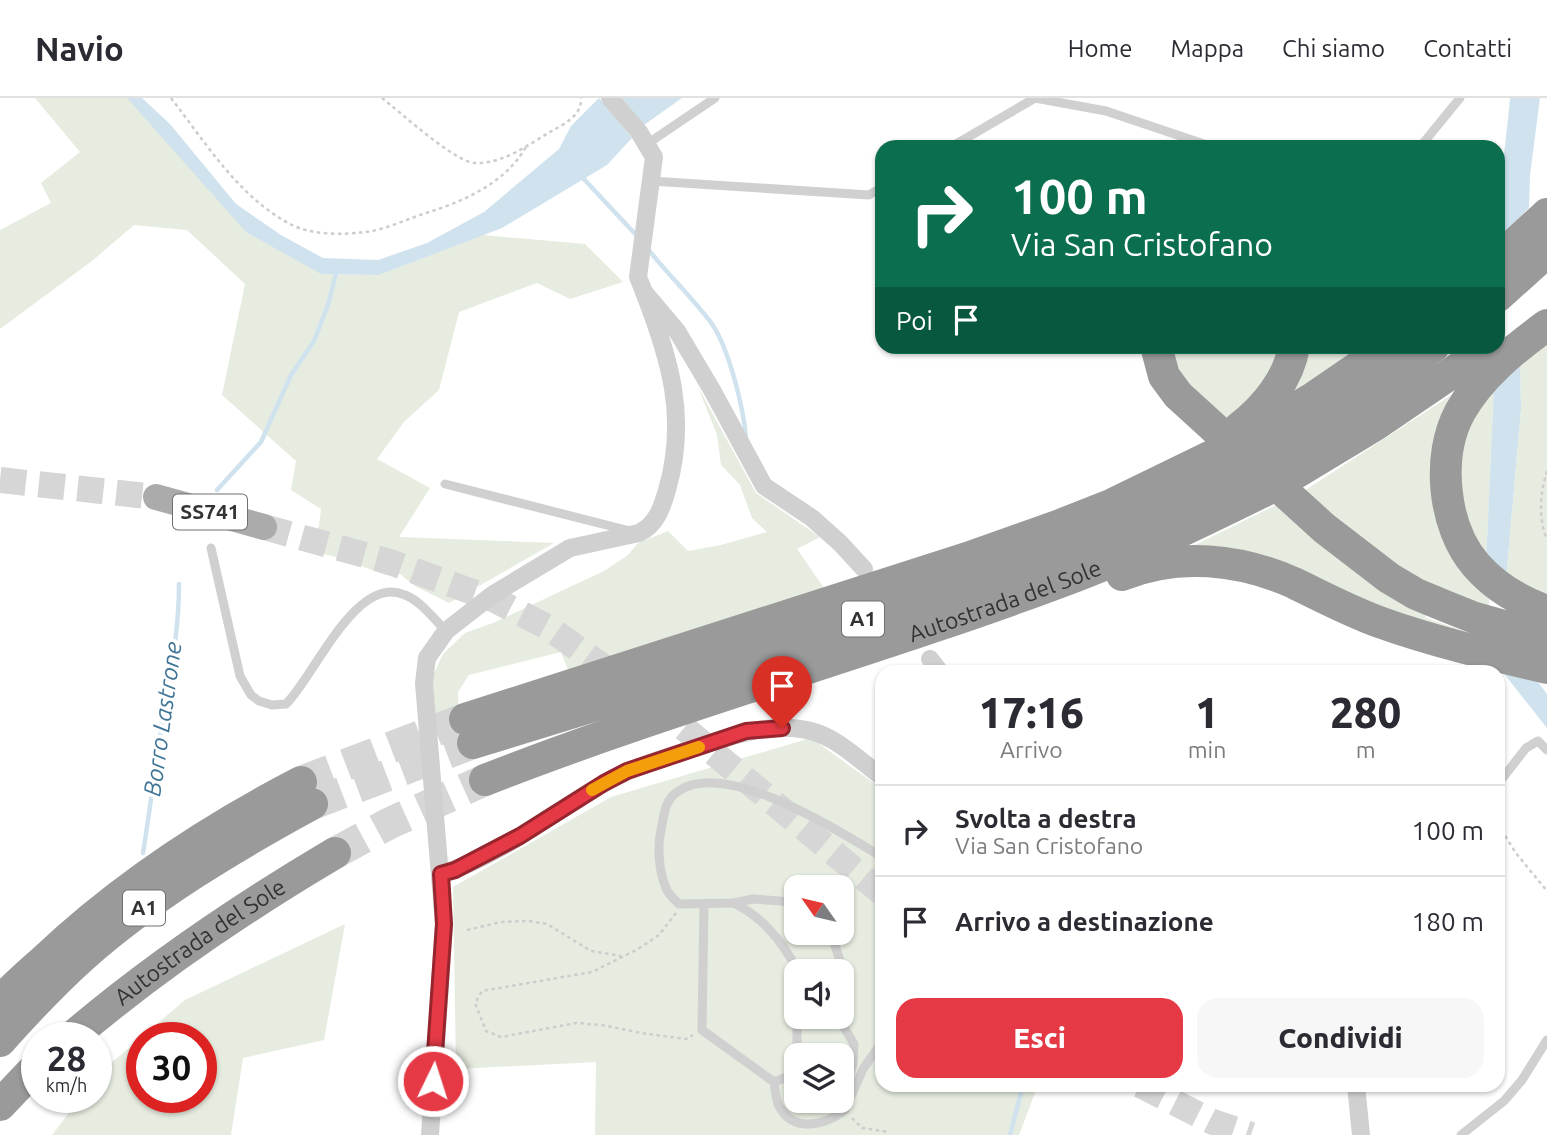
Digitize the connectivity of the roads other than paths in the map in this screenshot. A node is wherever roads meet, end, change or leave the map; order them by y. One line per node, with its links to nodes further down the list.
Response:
1 (610, 98): 5 (street)
2 (715, 98): 5 (lane)
3 (1460, 98): 8 (lane)
4 (1082, 102): 6 (lane); 7 (lane)
5 (643, 138): 9 (street)
6 (963, 140)
7 (1192, 140)
8 (1426, 140)
9 (651, 181): 10 (lane); 17 (street)
10 (875, 191)
11 (1547, 200): 13 (highway)
12 (1547, 214): 15 (highway)
13 (1505, 238)
14 (1547, 252): 16 (highway)
15 (1505, 253)
16 (1505, 290)
17 (643, 292): 29 (street); 31 (street)
18 (1541, 320): 19 (highway, Autostrada del Sole / A1); 33 (highway)
19 (1505, 339)
20 (1158, 354): 33 (highway)
21 (1293, 354): 25 (highway)
22 (1378, 354): 25 (highway, Autostrada del Sole / A1)
23 (1423, 354): 25 (highway, Autostrada del Sole / A1)
24 (1480, 354): 25 (highway, Autostrada del Sole / A1)
25 (1248, 457): 25 (highway, Autostrada del Sole / A1); 34 (highway, Autostrada del Sole / A1)
26 (445, 484): 29 (lane)
27 (156, 497): 28 (main road, SS741)
28 (264, 527)
29 (639, 533): 32 (street)
30 (211, 548): 32 (lane)
31 (864, 569)
32 (446, 631): 41 (street)
33 (1544, 639): 34 (highway)
34 (769, 679): 38 (highway, Autostrada del Sole / A1)
35 (1547, 750): 37 (lane)
36 (875, 772): 41 (street)
37 (1505, 775)
38 (485, 780)
39 (335, 853): 48 (highway, Autostrada del Sole / A1)
40 (875, 853): 44 (lane)
41 (441, 874): 62 (street)
42 (784, 902): 43 (lane)
43 (734, 903): 44 (lane); 46 (lane)
44 (704, 904): 54 (lane)
45 (835, 945): 51 (lane)
46 (791, 959)
47 (0, 1002): 50 (highway, A1)
48 (91, 1022)
49 (1547, 1040): 64 (lane)
50 (0, 1041)
51 (852, 1043)
52 (875, 1052): 56 (lane)
53 (784, 1078): 54 (lane)
54 (774, 1082): 59 (lane)
55 (21, 1083): 58 (highway)
56 (854, 1084)
57 (1357, 1092): 63 (street)
58 (0, 1105)
59 (784, 1112)
60 (784, 1113): 61 (lane)
61 (838, 1113)
62 (430, 1135)
63 (1361, 1135)
64 (1461, 1135)

